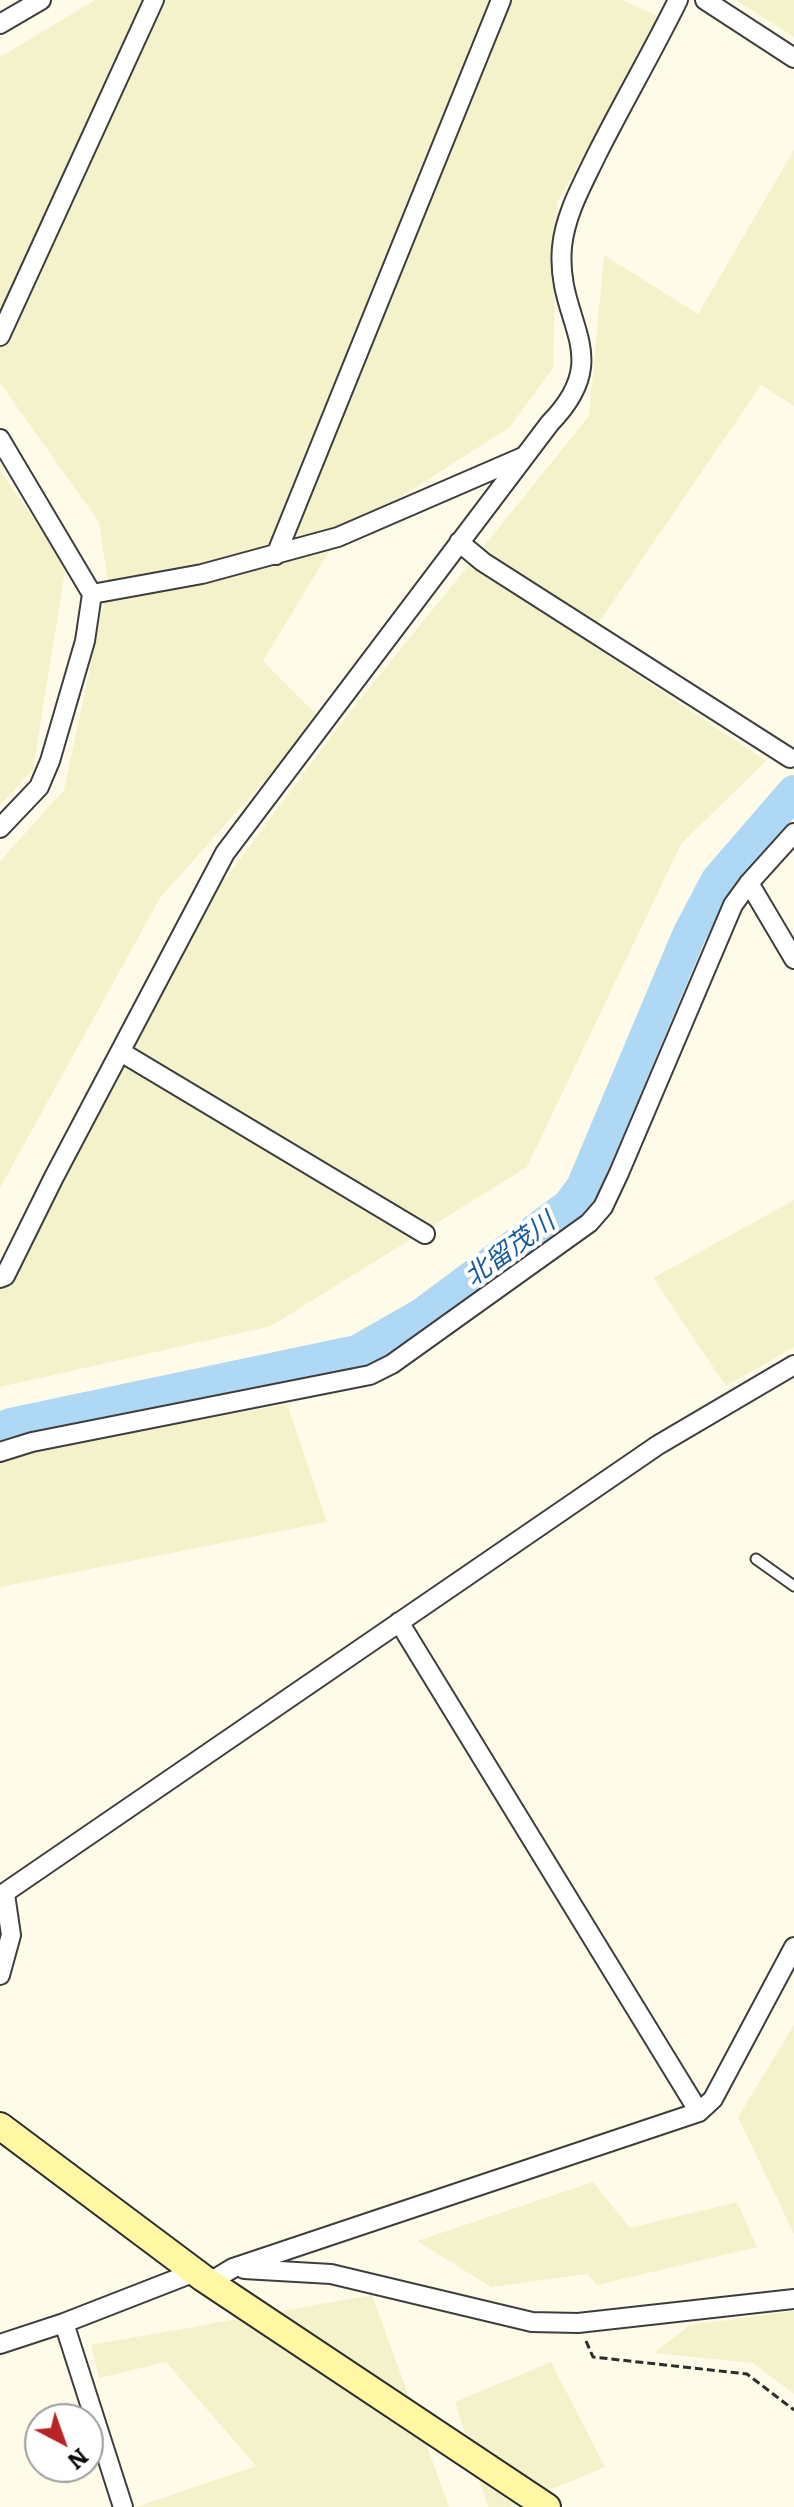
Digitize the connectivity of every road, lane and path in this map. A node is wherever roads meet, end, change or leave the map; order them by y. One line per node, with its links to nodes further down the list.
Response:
1 (41, 0): 6 (street)
2 (154, 0): 8 (street)
3 (501, 0): 12 (street)
4 (678, 0): 10 (street)
5 (705, 0): 7 (street)
6 (0, 24)
7 (794, 58)
8 (0, 336)
9 (0, 439): 13 (street)
10 (527, 455): 11 (street); 12 (street)
11 (459, 542): 14 (street); 19 (street)
12 (276, 555): 13 (street)
13 (92, 594): 15 (street)
14 (790, 758)
15 (0, 828)
16 (794, 833): 17 (street)
17 (749, 883): 18 (street); 23 (street)
18 (794, 959)
19 (121, 1052): 20 (street); 21 (street)
20 (425, 1234)
21 (0, 1278)
22 (794, 1365): 26 (street)
23 (0, 1452)
24 (756, 1559): 25 (lane)
25 (794, 1586)
26 (399, 1622): 27 (street); 30 (street)
27 (2, 1895): 29 (street)
28 (794, 1947): 30 (street)
29 (0, 1975)
30 (699, 2112): 32 (street)
31 (0, 2126): 33 (street)
32 (233, 2268): 33 (street); 36 (street)
33 (202, 2277): 35 (street); 40 (street)
34 (794, 2299): 36 (street)
35 (64, 2323): 37 (street); 39 (street)
36 (578, 2323): 38 (path)
37 (0, 2344)
38 (794, 2410)
39 (123, 2507)
40 (547, 2507)

